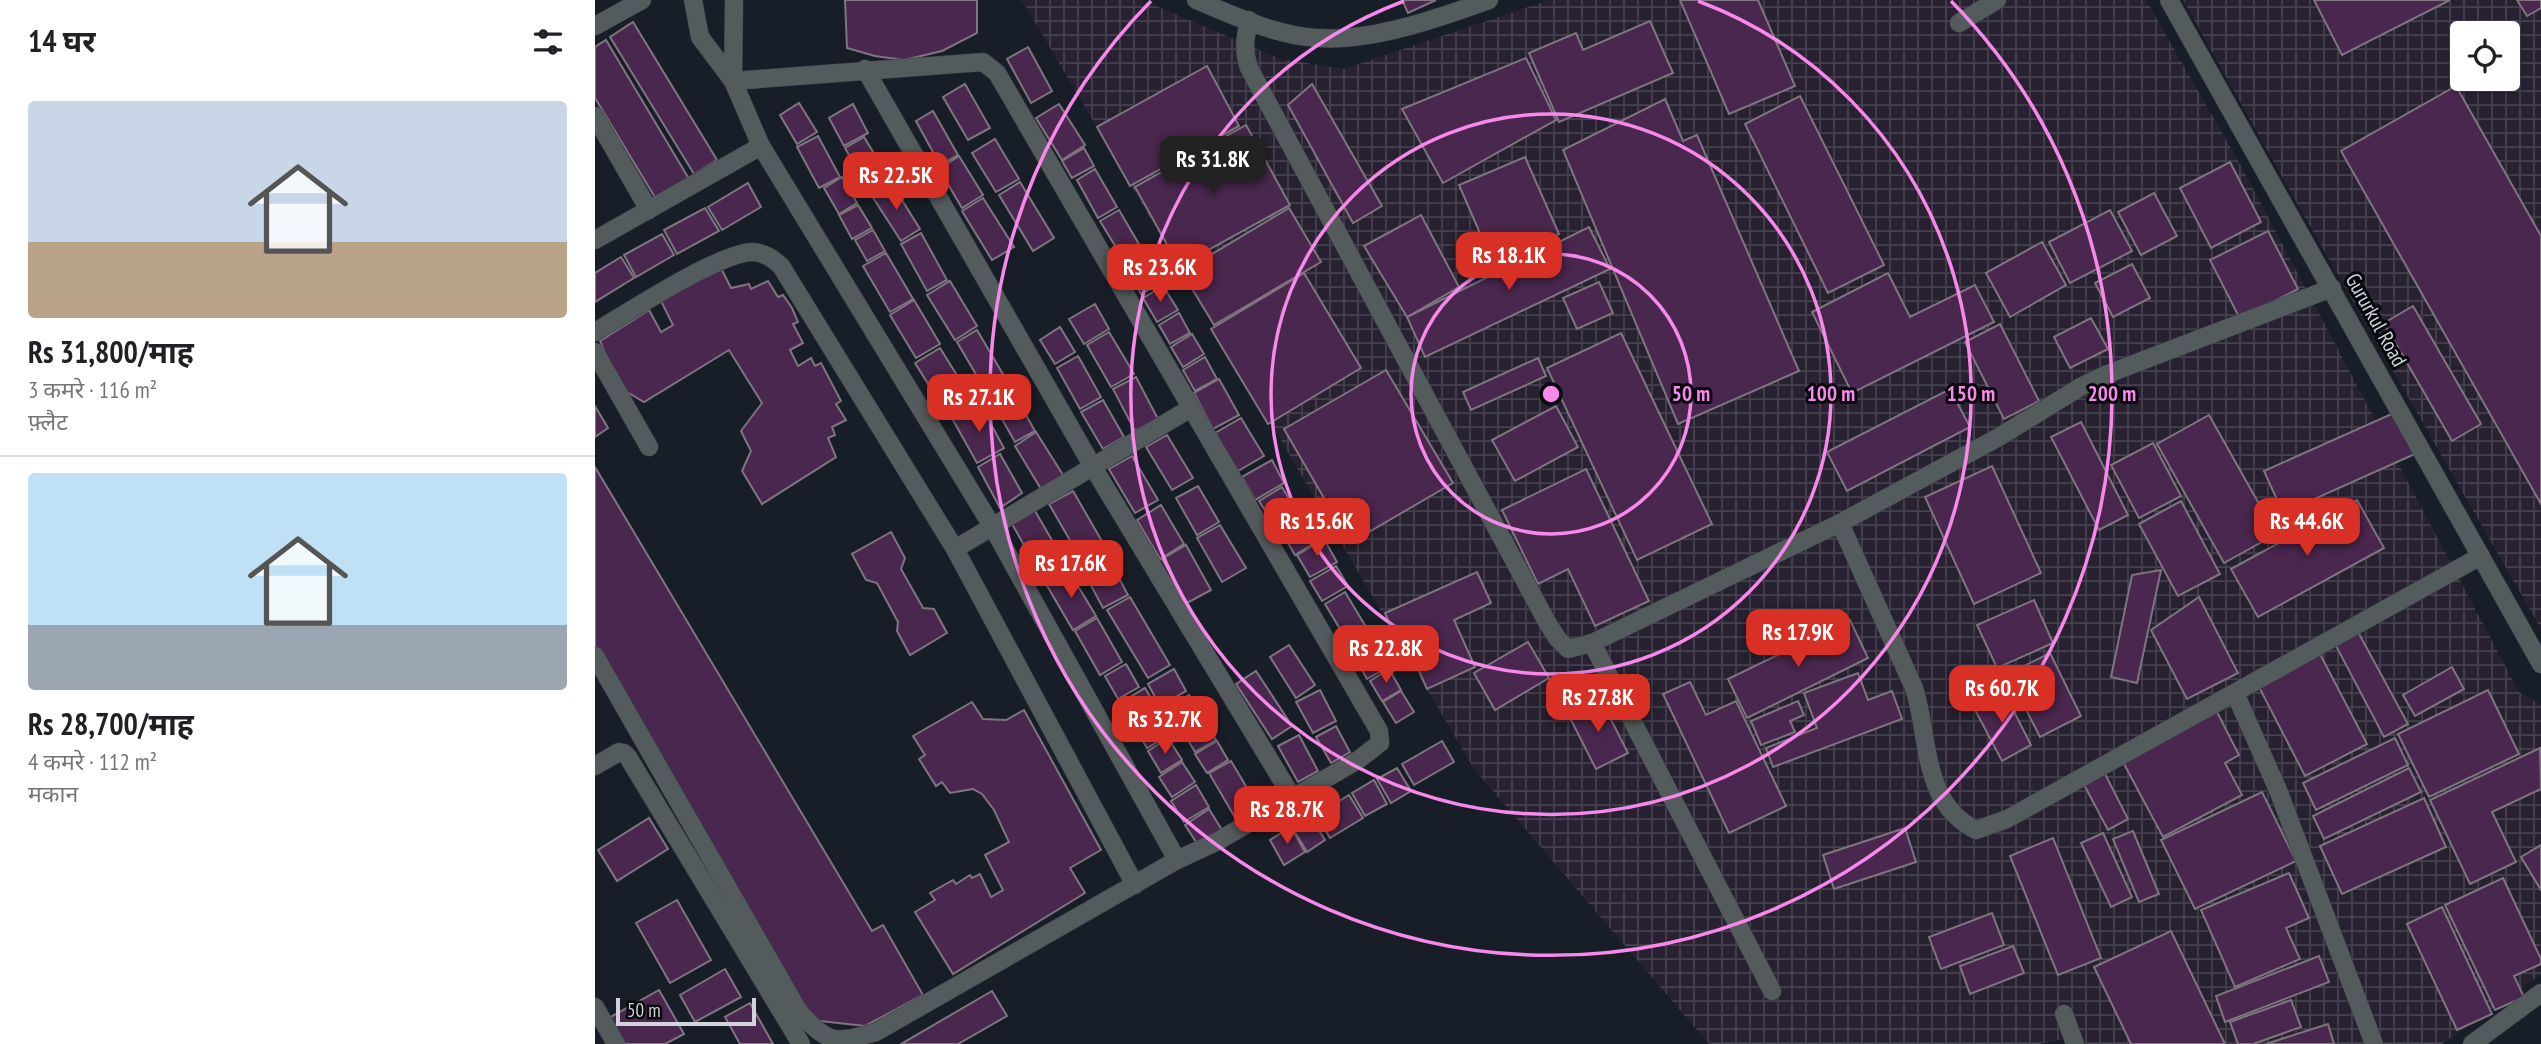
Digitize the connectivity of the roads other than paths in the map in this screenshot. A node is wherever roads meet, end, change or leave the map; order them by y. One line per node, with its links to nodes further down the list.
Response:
1 (642, 0): 10 (street)
2 (693, 0): 12 (street)
3 (734, 0): 12 (street)
4 (1196, 0): 8 (street)
5 (1489, 0): 8 (street)
6 (1997, 0): 9 (street)
7 (2169, 0): 18 (street, Gururkul Road)
8 (1249, 20): 28 (street)
9 (1959, 23)
10 (595, 26)
11 (865, 69): 12 (street); 21 (street); 23 (street)
12 (733, 80): 15 (street)
13 (595, 116): 14 (street)
14 (602, 146): 16 (street)
15 (761, 146): 16 (street); 25 (street)
16 (649, 209): 17 (street)
17 (595, 240)
18 (2332, 288): 24 (street); 27 (street, Gururkul Road)
19 (595, 332): 26 (street)
20 (595, 352): 22 (street)
21 (1191, 408): 23 (street); 33 (street)
22 (649, 447)
23 (1093, 467): 25 (street); 33 (street)
24 (1840, 523): 28 (street); 31 (street)
25 (992, 526): 26 (street); 34 (street)
26 (955, 549): 35 (street)
27 (2481, 556): 30 (street, Gururkul Road); 31 (street)
28 (1592, 643): 36 (street)
29 (595, 656): 35 (street)
30 (2541, 664)
31 (2235, 693): 43 (street)
32 (595, 766): 41 (street)
33 (1292, 797): 34 (street)
34 (1177, 860): 35 (street)
35 (1135, 885)
36 (1772, 991)
37 (2541, 993): 44 (street)
38 (595, 1007): 40 (street)
39 (2064, 1014): 42 (street)
40 (616, 1044)
41 (801, 1044)
42 (2075, 1044)
43 (2374, 1044)
44 (2472, 1044)

